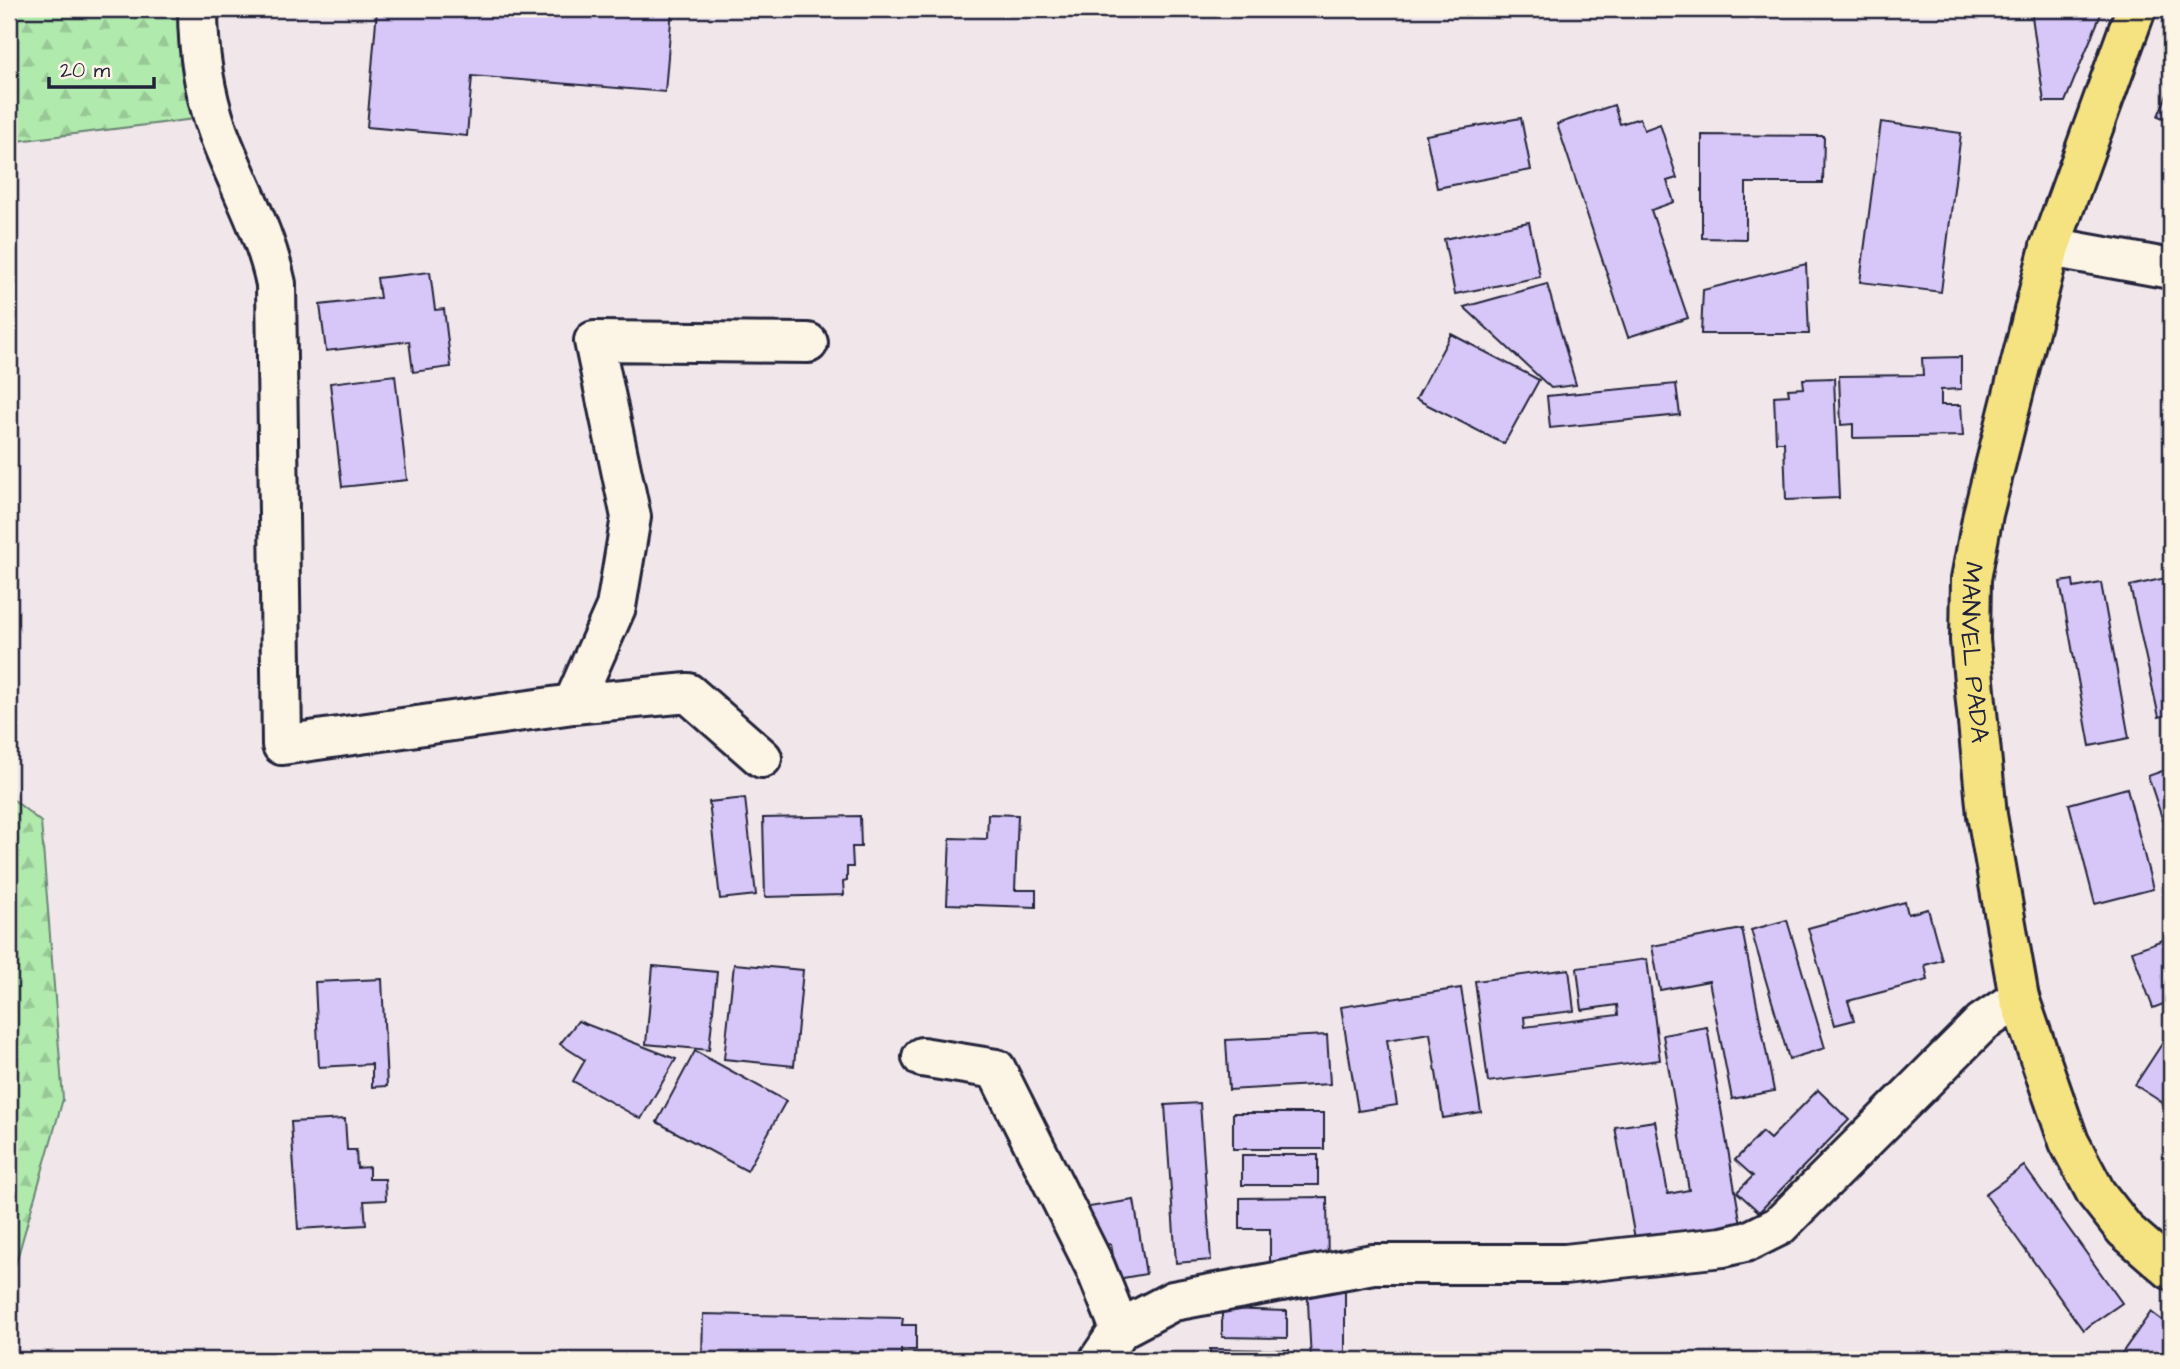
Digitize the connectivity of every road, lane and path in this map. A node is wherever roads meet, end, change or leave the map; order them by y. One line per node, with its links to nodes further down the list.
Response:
1 (198, 9): 6 (street)
2 (2136, 9): 3 (main road, MANVEL PADA)
3 (2050, 247): 4 (street); 8 (main road, MANVEL PADA)
4 (2171, 269)
5 (808, 343): 6 (street)
6 (573, 704): 7 (street)
7 (762, 758)
8 (2019, 998): 10 (main road, MANVEL PADA); 11 (street)
9 (922, 1057): 11 (street)
10 (2171, 1270)
11 (1120, 1329): 12 (street)
12 (1099, 1360)

